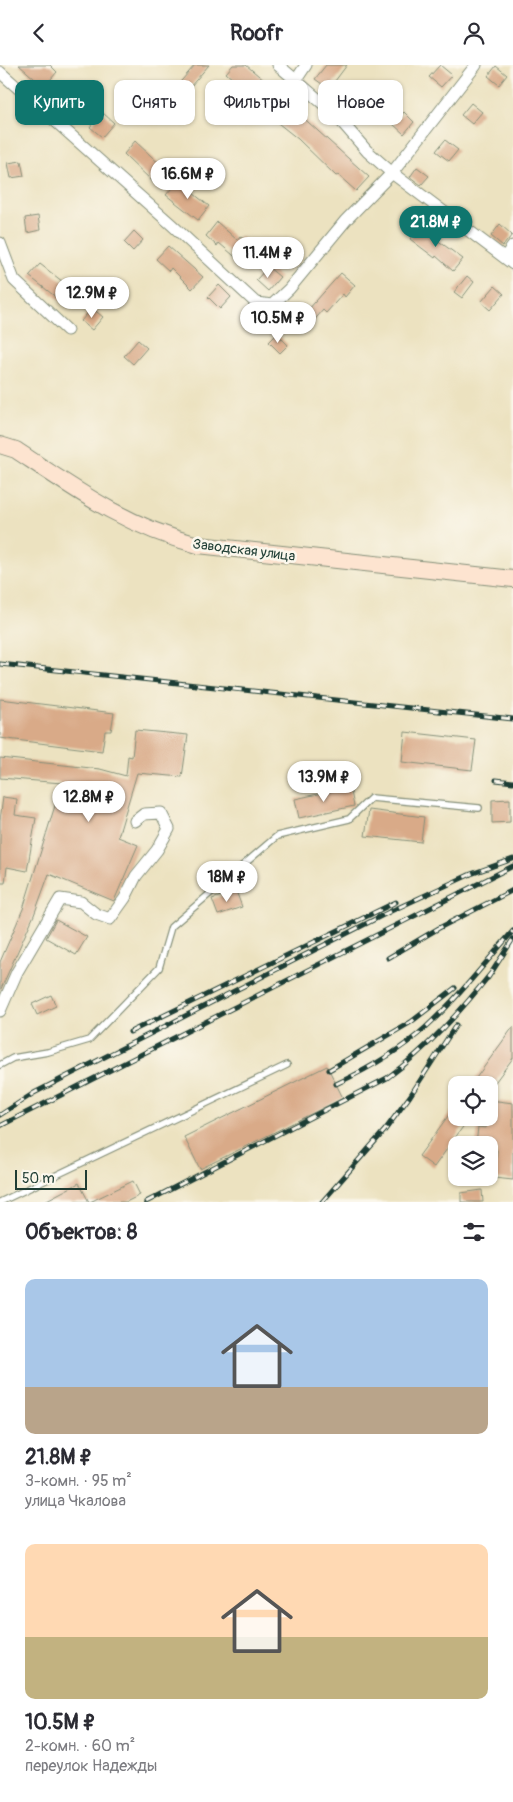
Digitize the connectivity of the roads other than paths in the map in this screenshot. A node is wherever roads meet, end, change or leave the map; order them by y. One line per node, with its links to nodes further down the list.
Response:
1 (278, 65): 5 (street)
2 (306, 65): 5 (street)
3 (476, 65): 7 (street)
4 (0, 73): 7 (street)
5 (296, 80)
6 (308, 90): 7 (street)
7 (392, 173): 10 (street)
8 (0, 243): 11 (street)
9 (513, 246): 10 (street)
10 (509, 260)
11 (67, 330)
12 (0, 445): 13 (main road, Заводская улица)
13 (513, 579)
14 (479, 808): 17 (lane)
15 (135, 821): 16 (street)
16 (0, 1011)
17 (0, 1065)
18 (287, 1065): 19 (lane)
19 (0, 1202)

